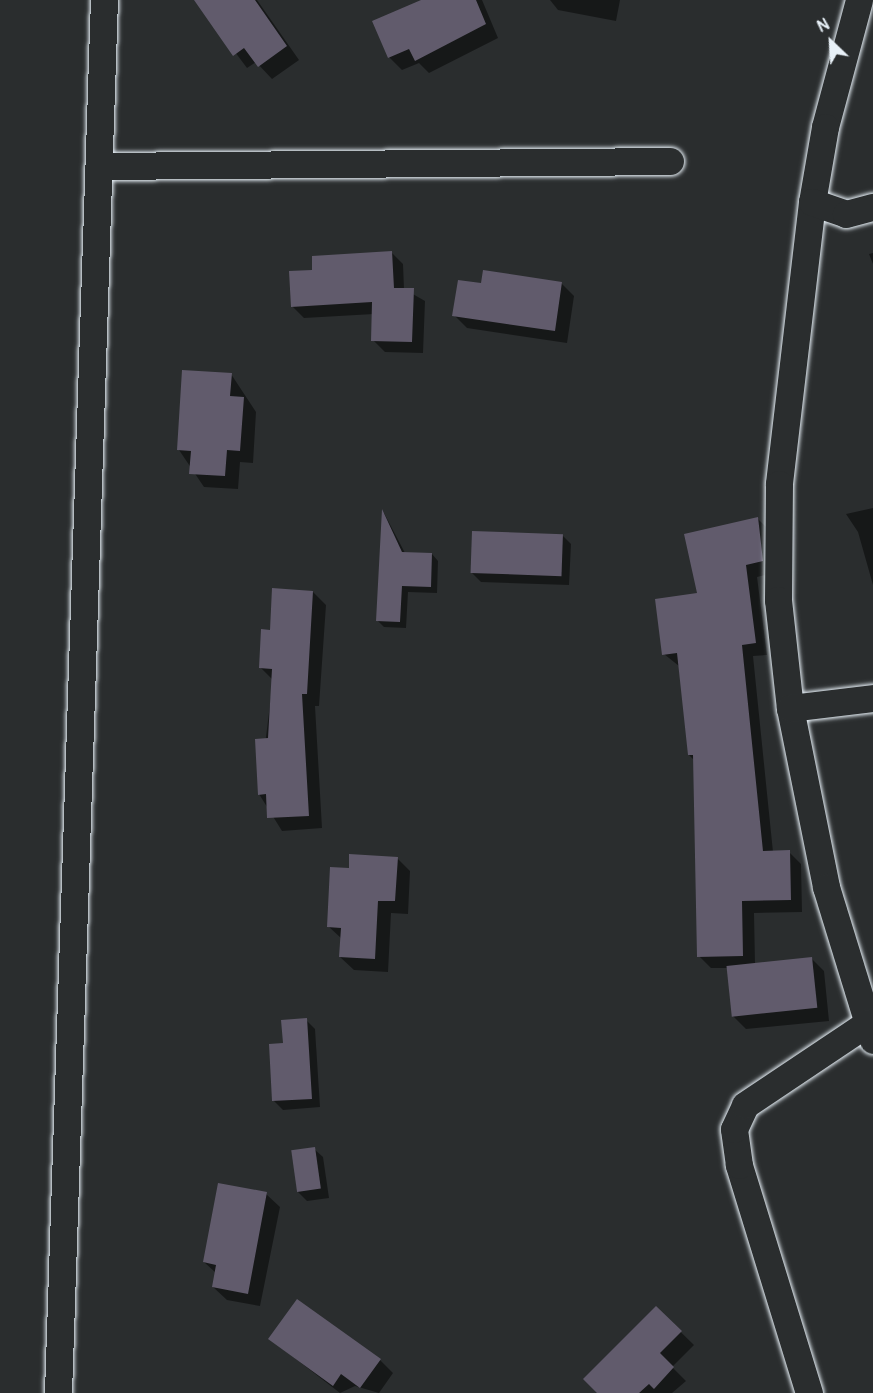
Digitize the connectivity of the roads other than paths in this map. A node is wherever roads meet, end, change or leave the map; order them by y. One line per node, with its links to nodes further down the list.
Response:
1 (104, 0): 4 (street)
2 (859, 0): 5 (street)
3 (670, 161): 4 (street)
4 (99, 166): 10 (street)
5 (812, 202): 6 (street); 8 (street)
6 (873, 207)
7 (873, 698): 8 (street)
8 (790, 708): 9 (street)
9 (871, 1031): 11 (street)
10 (58, 1393)
11 (809, 1393)

